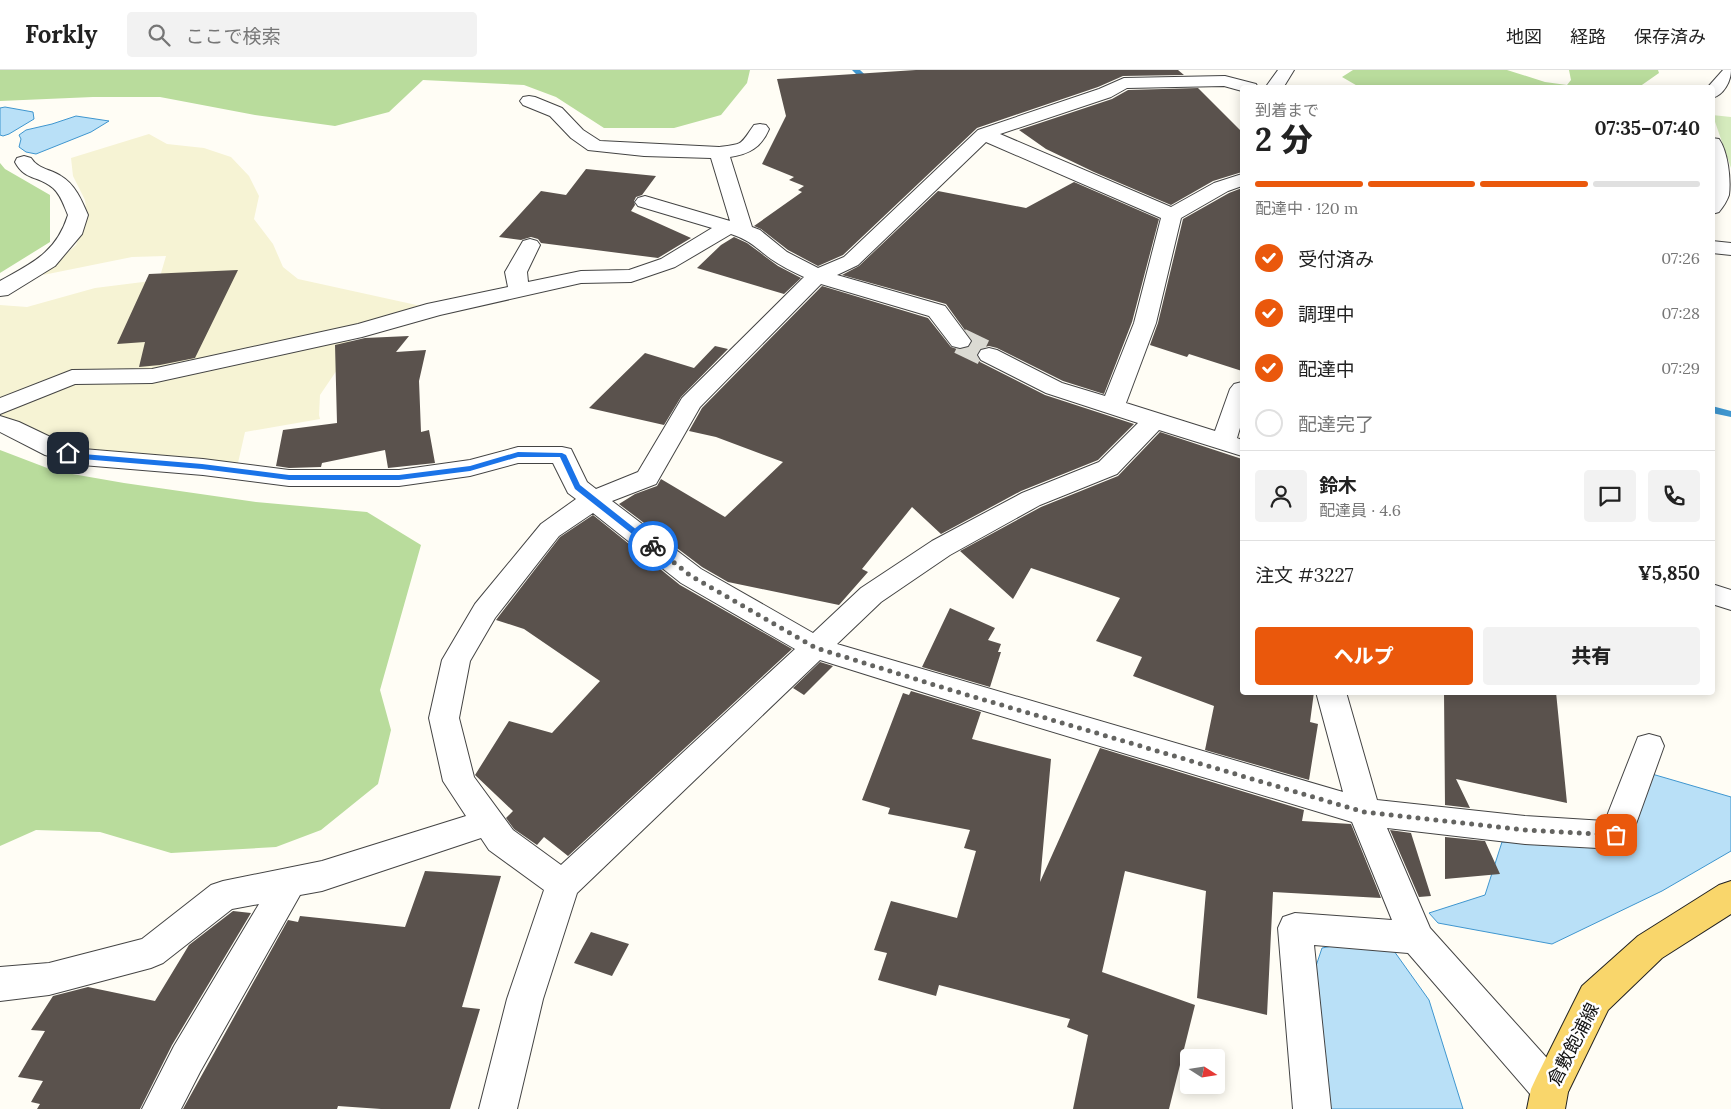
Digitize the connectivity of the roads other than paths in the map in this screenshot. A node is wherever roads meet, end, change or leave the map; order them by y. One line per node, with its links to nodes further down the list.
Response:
1 (1286, 70): 4 (street)
2 (1731, 72): 5 (street)
3 (1240, 85): 8 (street)
4 (1276, 85)
5 (1715, 89)
6 (530, 101): 10 (street)
7 (760, 129): 10 (street)
8 (984, 134): 15 (street); 20 (street)
9 (1715, 152): 14 (street)
10 (719, 153): 16 (street)
11 (24, 162): 21 (street)
12 (1240, 181): 15 (street)
13 (645, 202): 16 (street)
14 (1715, 205)
15 (1172, 215): 26 (street)
16 (736, 230): 20 (street); 22 (street)
17 (530, 245): 22 (street)
18 (1715, 247): 19 (street)
19 (1731, 249)
20 (817, 276): 23 (street); 31 (street)
21 (0, 290)
22 (519, 291): 27 (street)
23 (960, 340)
24 (989, 355): 26 (street)
25 (1240, 401): 30 (street)
26 (1113, 405): 28 (street)
27 (0, 407)
28 (1154, 420): 30 (street); 34 (street)
29 (0, 424): 31 (street)
30 (1233, 445)
31 (594, 498): 34 (street); 38 (street)
32 (1715, 595): 33 (street)
33 (1731, 600)
34 (816, 648): 37 (street); 40 (street)
35 (1332, 695): 37 (street)
36 (1649, 746): 37 (street)
37 (1364, 812): 42 (street)
38 (489, 822): 39 (street); 40 (street)
39 (289, 883): 43 (street); 45 (street)
40 (563, 885): 46 (street)
41 (1731, 896): 44 (main road, 倉敷飽浦線)
42 (1417, 938): 44 (street); 47 (street)
43 (0, 984)
44 (1548, 1099)
45 (161, 1109)
46 (498, 1109)
47 (1312, 1109)

